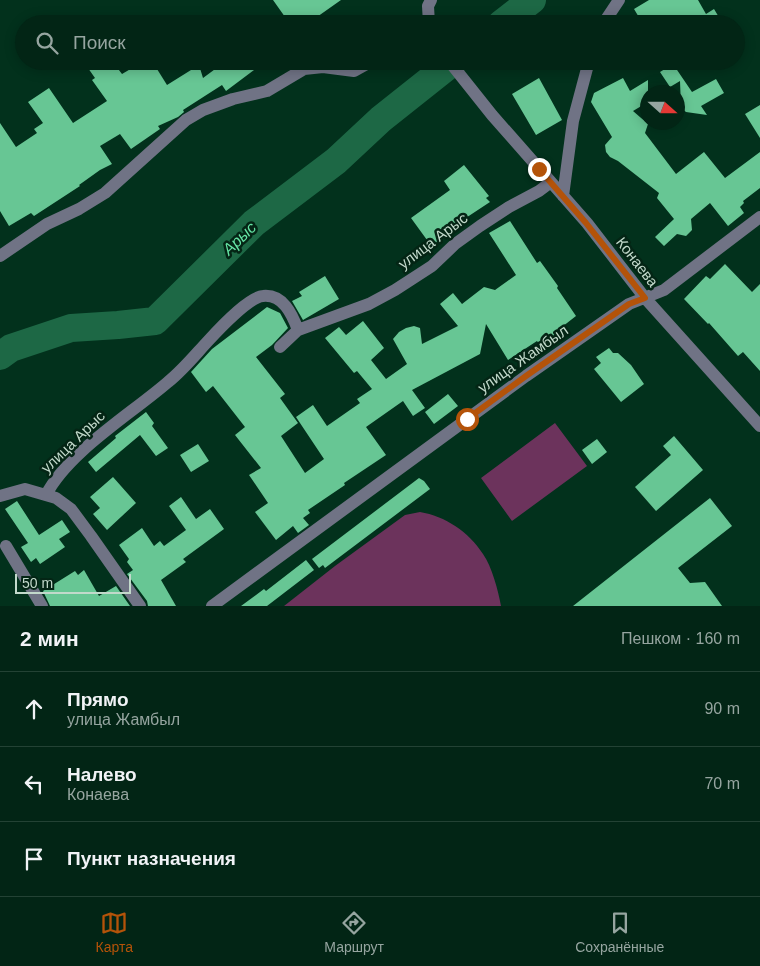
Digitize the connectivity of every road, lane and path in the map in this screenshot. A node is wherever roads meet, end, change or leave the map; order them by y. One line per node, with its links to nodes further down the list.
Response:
1 (431, 0): 3 (street)
2 (619, 0): 4 (street)
3 (428, 15)
4 (609, 15)
5 (302, 70): 11 (street)
6 (456, 70): 8 (street, Конаева)
7 (586, 70): 9 (street)
8 (551, 182): 9 (street, Конаева); 13 (street, улица Арыс)
9 (563, 196): 12 (street, Конаева)
10 (760, 217): 12 (street, улица Жамбыл)
11 (0, 256)
12 (645, 298): 15 (street, Конаева); 21 (street, улица Жамбыл)
13 (298, 330): 14 (street, улица Арыс); 16 (street, улица Арыс)
14 (280, 347)
15 (760, 426)
16 (46, 495): 17 (street); 20 (street)
17 (0, 496)
18 (6, 546): 19 (street)
19 (42, 606)
20 (140, 606)
21 (212, 606)

